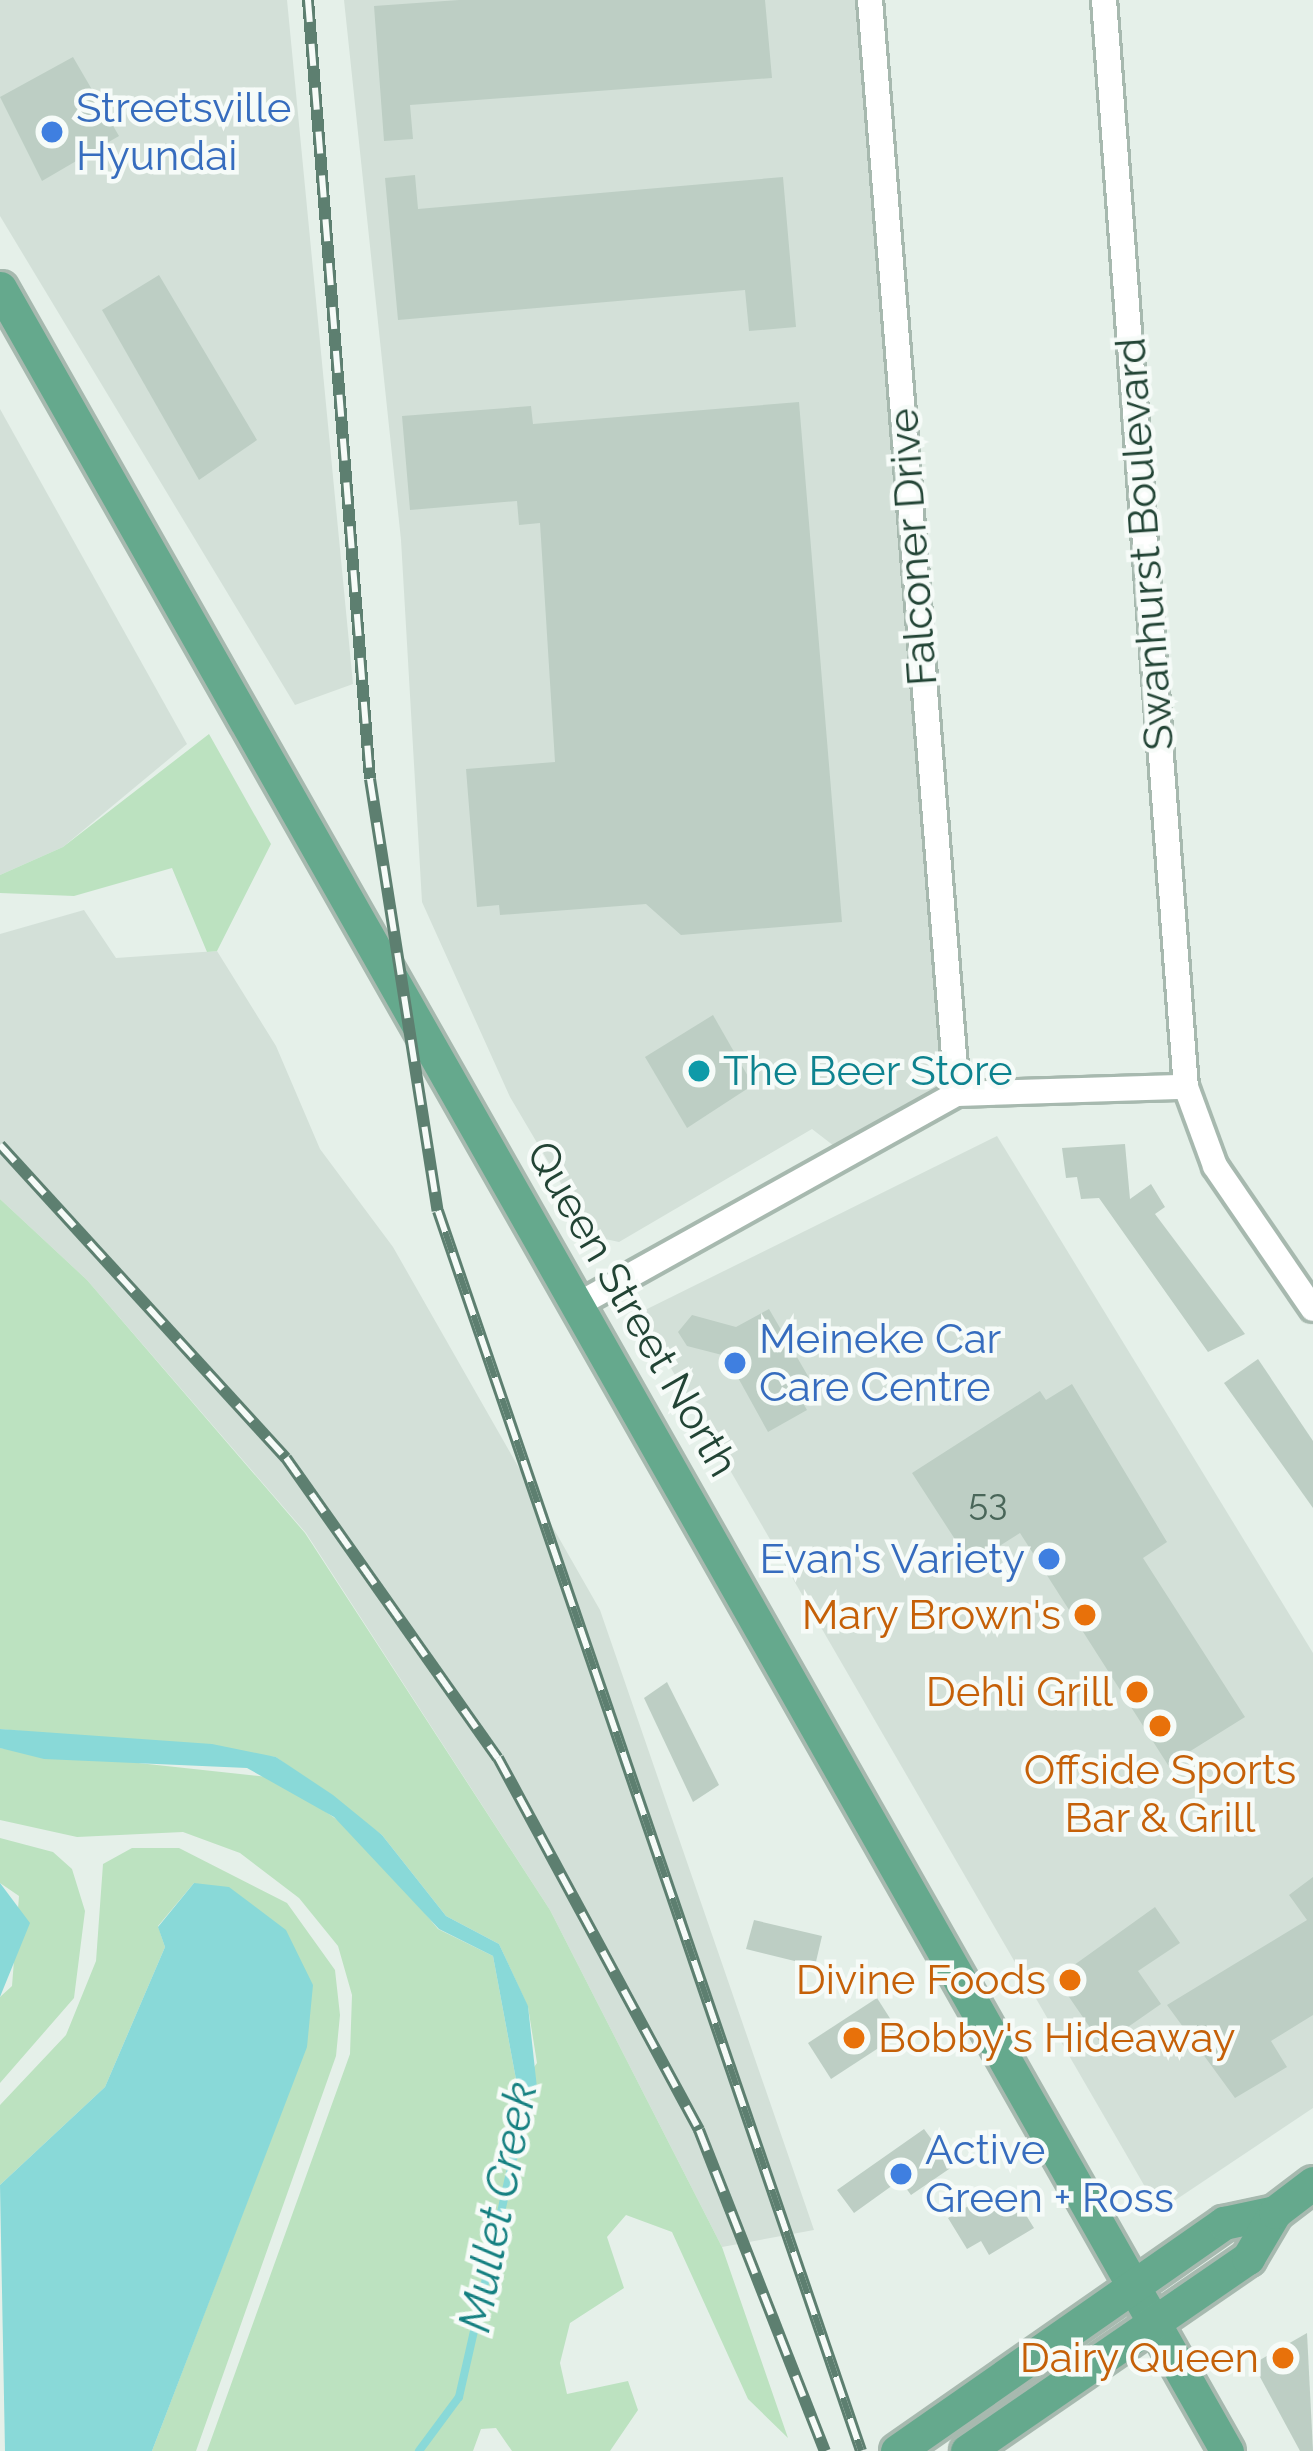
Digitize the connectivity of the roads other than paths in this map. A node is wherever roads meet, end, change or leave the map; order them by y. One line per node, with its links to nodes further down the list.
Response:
1 (870, 0): 5 (street, Falconer Drive)
2 (1105, 0): 4 (street, Swanhurst Boulevard)
3 (0, 288): 6 (main road, Queen Street North)
4 (1186, 1087): 5 (street); 7 (street, Swanhurst Boulevard)
5 (957, 1094): 6 (street)
6 (579, 1304): 10 (main road, Queen Street North)
7 (1313, 1310)
8 (1313, 2183): 9 (main road)
9 (1275, 2212): 10 (main road); 11 (main road)
10 (1136, 2285): 11 (main road, Queen Street North); 12 (main road)
11 (1156, 2324): 13 (main road); 14 (main road, Queen Street North)
12 (897, 2451)
13 (967, 2451)
14 (1228, 2451)

